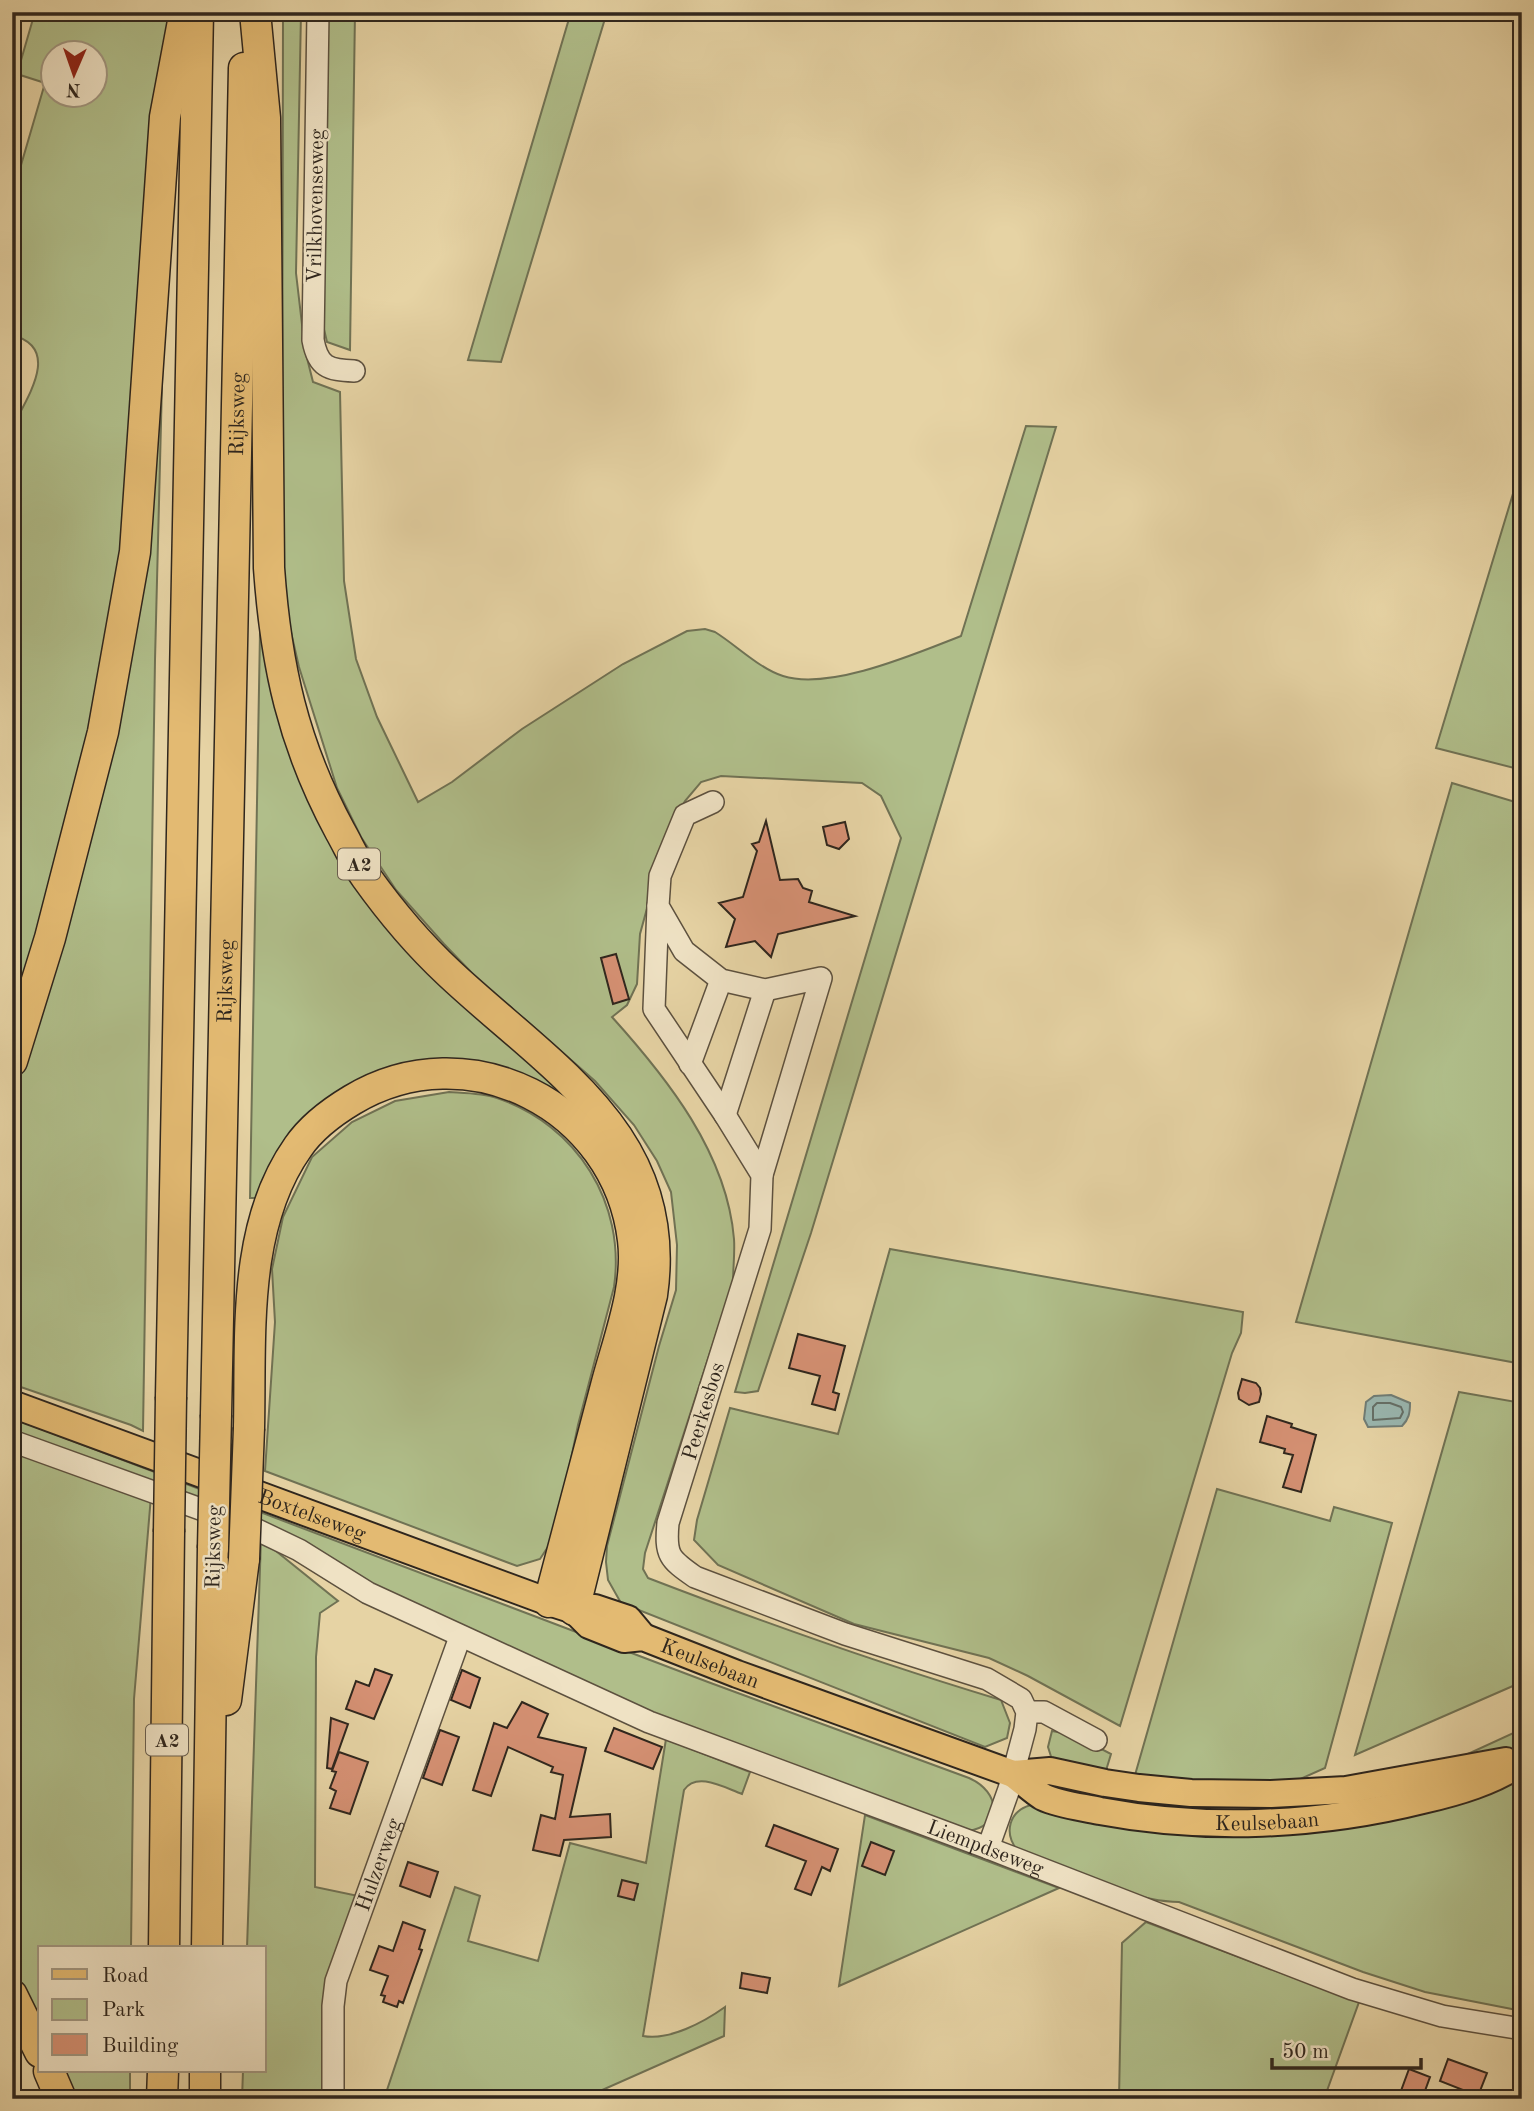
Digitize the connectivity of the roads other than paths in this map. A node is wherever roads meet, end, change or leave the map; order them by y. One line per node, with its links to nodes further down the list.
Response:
1 (184, 12): 11 (highway)
2 (198, 12): 26 (highway, Rijksweg / A2, bridge)
3 (245, 12): 25 (highway, Rijksweg / A2, bridge)
4 (255, 12): 17 (highway, A2)
5 (318, 12): 6 (street, Vrilkhovenseweg)
6 (354, 371)
7 (713, 802): 8 (street)
8 (658, 906): 9 (street); 12 (street)
9 (721, 979): 10 (street); 12 (street)
10 (765, 990): 13 (street); 14 (street, Peerkesbos)
11 (12, 1060)
12 (690, 1064): 13 (street)
13 (725, 1115): 14 (street)
14 (762, 1175): 20 (street, Peerkesbos)
15 (12, 1404): 17 (main road, Boxtelseweg)
16 (12, 1441): 18 (street, Boxtelseweg)
17 (561, 1606): 19 (main road, Boxtelseweg); 25 (highway, A2, bridge)
18 (460, 1637): 24 (street, Liempdseweg); 37 (street, Hulzerweg)
19 (643, 1637): 23 (main road, Keulsebaan)
20 (1027, 1712): 21 (street); 23 (street)
21 (1096, 1740)
22 (1522, 1760): 23 (main road, Keulsebaan)
23 (1013, 1774): 24 (street)
24 (988, 1848): 29 (street, Liempdseweg)
25 (208, 1850): 27 (highway, Rijksweg / A2)
26 (164, 1946)
27 (207, 1946)
28 (12, 1995): 30 (highway)
29 (1522, 2029)
30 (38, 2048)
31 (49, 2072): 34 (highway)
32 (163, 2072): 35 (highway)
33 (205, 2072): 36 (highway)
34 (61, 2099)
35 (162, 2099)
36 (205, 2099)
37 (332, 2099)

